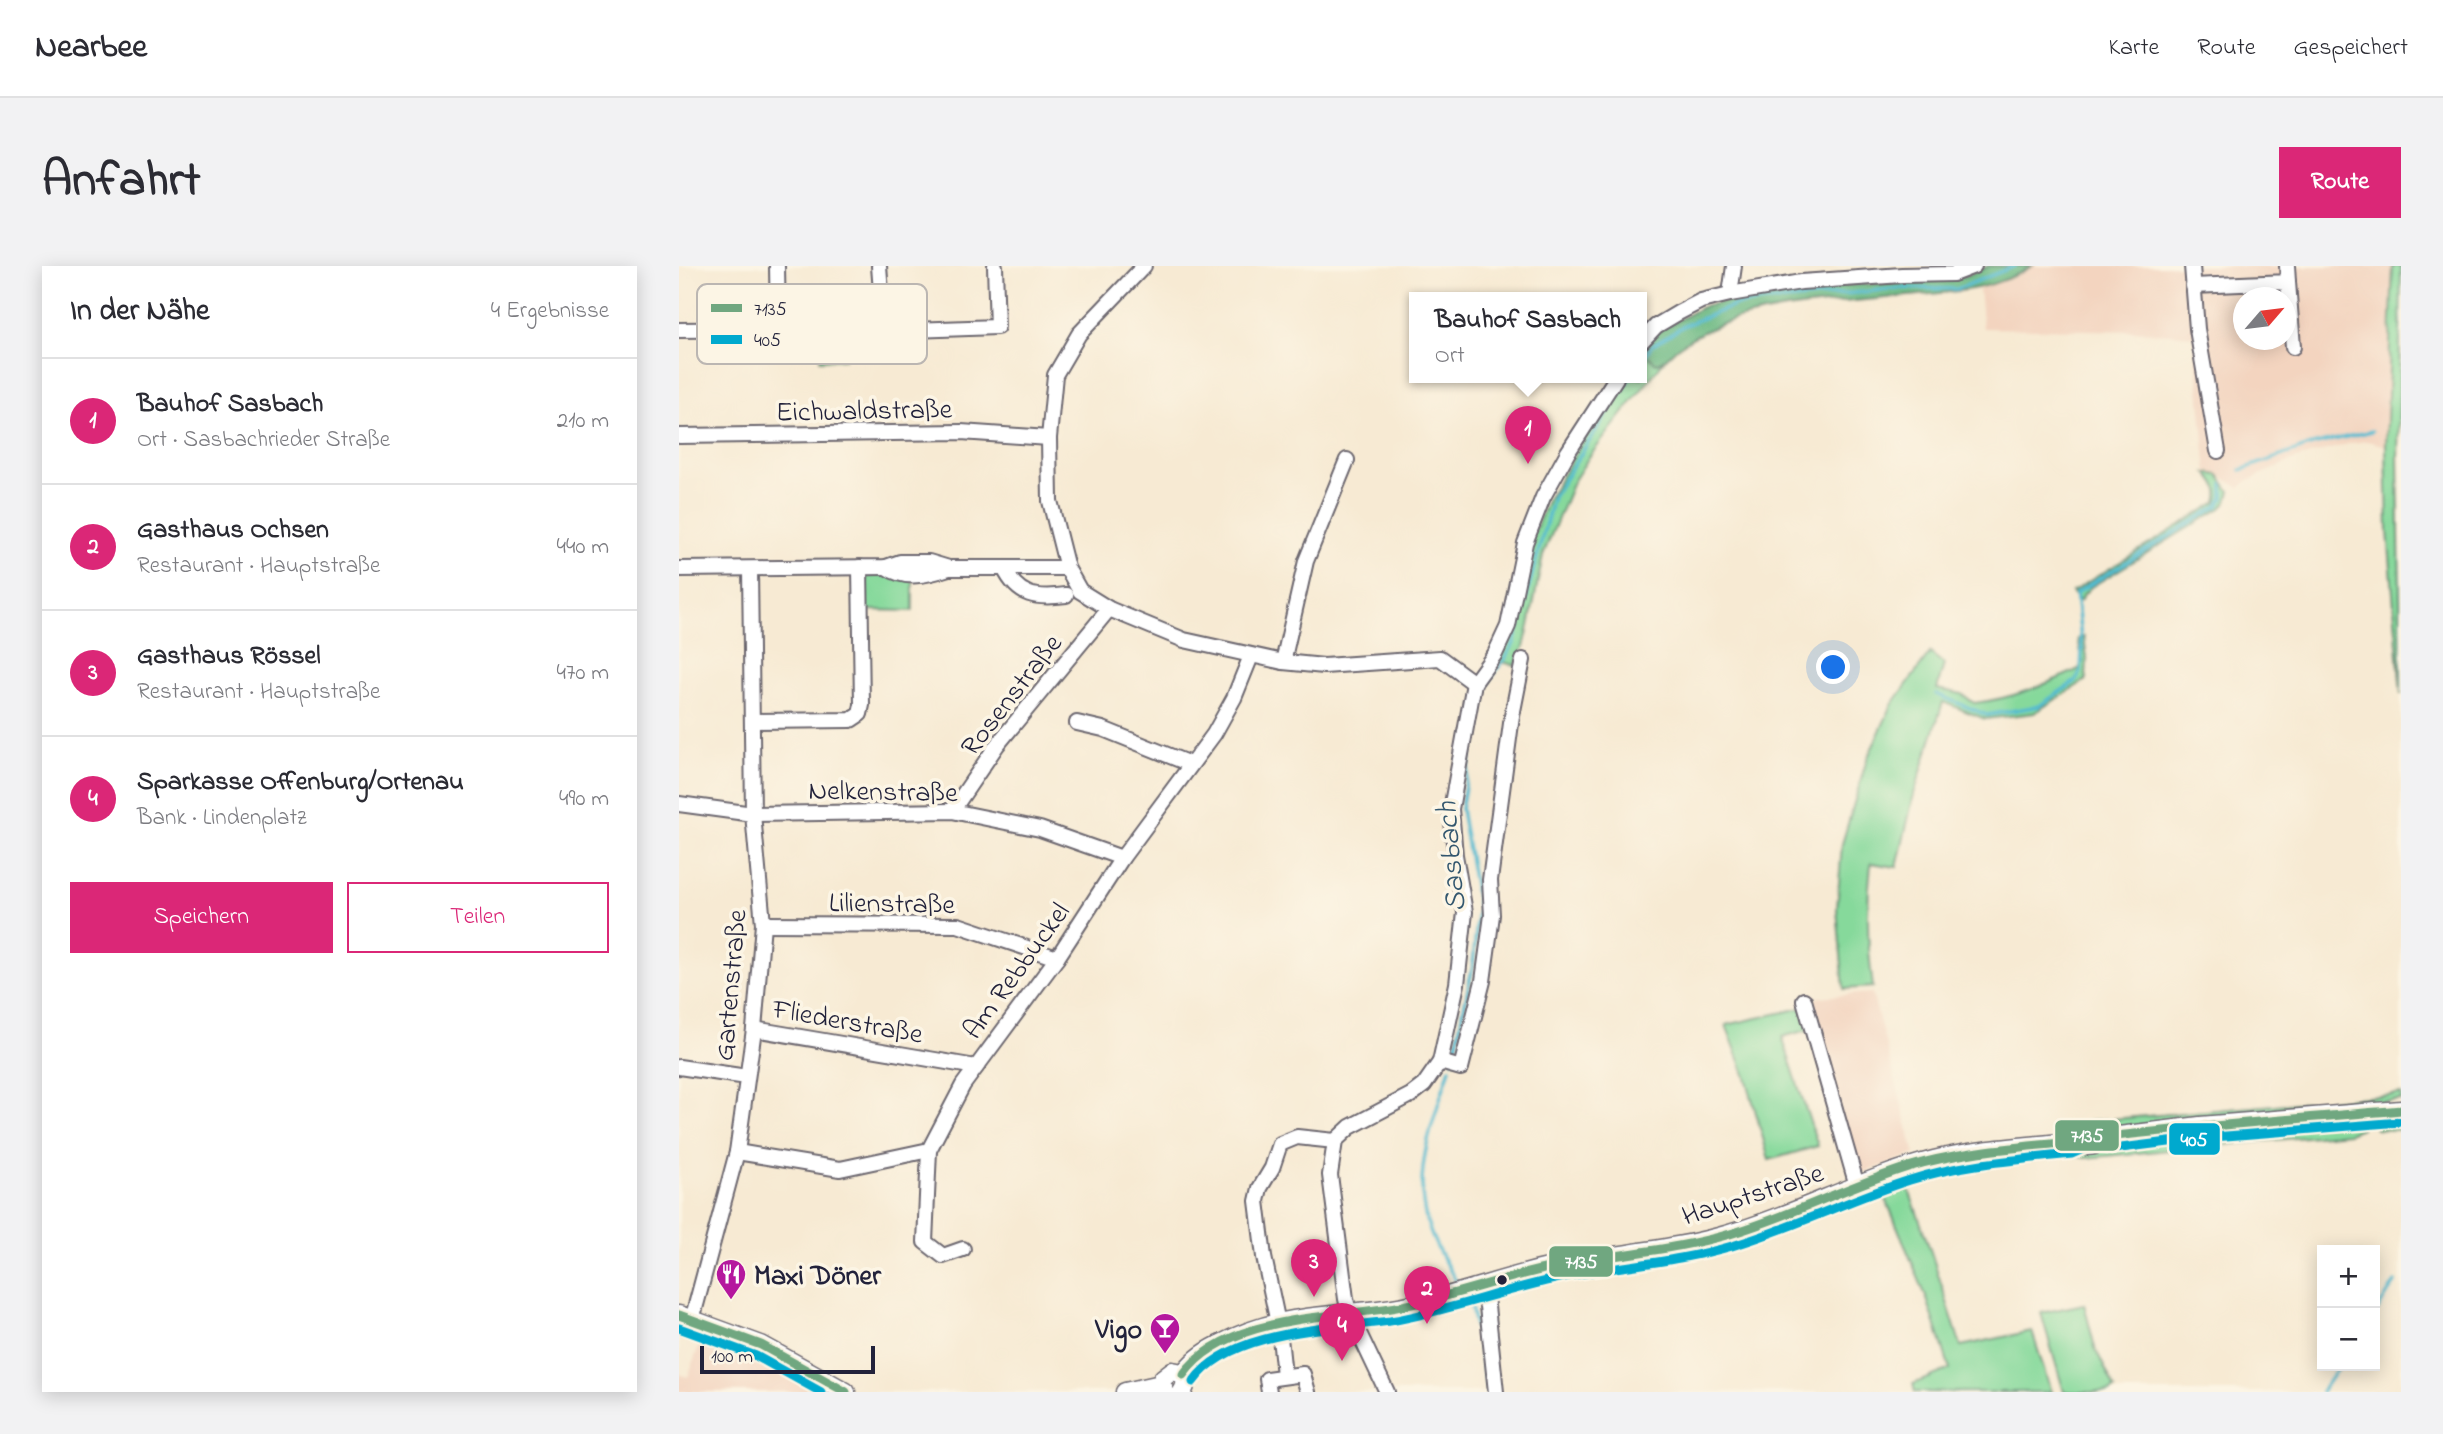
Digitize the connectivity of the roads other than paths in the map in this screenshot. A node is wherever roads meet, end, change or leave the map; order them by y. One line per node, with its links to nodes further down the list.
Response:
1 (777, 266): 11 (street)
2 (879, 266): 12 (street)
3 (995, 266): 16 (street)
4 (1144, 266): 22 (street)
5 (1734, 266): 15 (street)
6 (1974, 266): 9 (street)
7 (2192, 266): 13 (street)
8 (2287, 266): 10 (street)
9 (1902, 270): 15 (street)
10 (2288, 282): 13 (street); 14 (street)
11 (777, 284)
12 (880, 284)
13 (2193, 286): 23 (street)
14 (2288, 287)
15 (1730, 293): 19 (street)
16 (927, 329)
17 (679, 330): 18 (street)
18 (697, 330)
19 (1647, 336)
20 (1613, 383): 35 (street)
21 (679, 436): 22 (street, Eichwaldstraße)
22 (1049, 438): 27 (street)
23 (2218, 451)
24 (1347, 460): 34 (street)
25 (860, 567): 26 (street); 29 (street); 36 (street)
26 (1004, 568): 27 (street); 30 (street)
27 (1067, 568): 31 (street)
28 (679, 569): 29 (street)
29 (750, 569): 36 (street, Gartenstraße)
30 (1066, 595)
31 (1109, 609): 32 (street); 40 (street, Rosenstraße)
32 (1251, 656): 34 (street); 38 (street, Am Rebbuckel)
33 (1523, 660): 47 (street)
34 (1283, 662): 35 (street)
35 (1474, 683): 47 (street)
36 (752, 722): 41 (street, Gartenstraße)
37 (1077, 723): 38 (street)
38 (1190, 764): 42 (street, Am Rebbuckel)
39 (679, 804): 41 (street, Nelkenstraße)
40 (952, 811): 41 (street, Nelkenstraße); 42 (street, Nelkenstraße)
41 (753, 814): 43 (street, Gartenstraße)
42 (1122, 858): 44 (street, Am Rebbuckel)
43 (764, 924): 44 (street, Lilienstraße); 46 (street, Gartenstraße)
44 (1057, 958): 49 (street, Am Rebbuckel)
45 (1804, 1000): 55 (street)
46 (754, 1029): 49 (street, Fliederstraße); 50 (street, Gartenstraße)
47 (1447, 1064): 52 (street)
48 (679, 1067): 50 (street, Gartenstraße)
49 (976, 1067): 53 (street, Am Rebbuckel)
50 (747, 1077): 54 (street, Gartenstraße)
51 (2401, 1110): 55 (street, Hauptstraße)
52 (1335, 1141): 58 (street); 60 (street)
53 (929, 1150): 54 (street); 56 (street)
54 (737, 1152): 59 (street, Gartenstraße)
55 (1857, 1186): 57 (street, Hauptstraße)
56 (963, 1249)
57 (1480, 1288): 58 (street, Hauptstraße); 69 (street)
58 (1349, 1312): 60 (street, Hauptstraße); 68 (street)
59 (685, 1317): 64 (street)
60 (1278, 1322): 61 (street); 62 (street, Hauptstraße)
61 (1284, 1376): 66 (street); 67 (street)
62 (1183, 1383): 63 (street, Hauptstraße)
63 (1163, 1388): 65 (street, Hauptstraße)
64 (846, 1392)
65 (1125, 1392)
66 (1269, 1392)
67 (1308, 1392)
68 (1387, 1392)
69 (1496, 1392)

